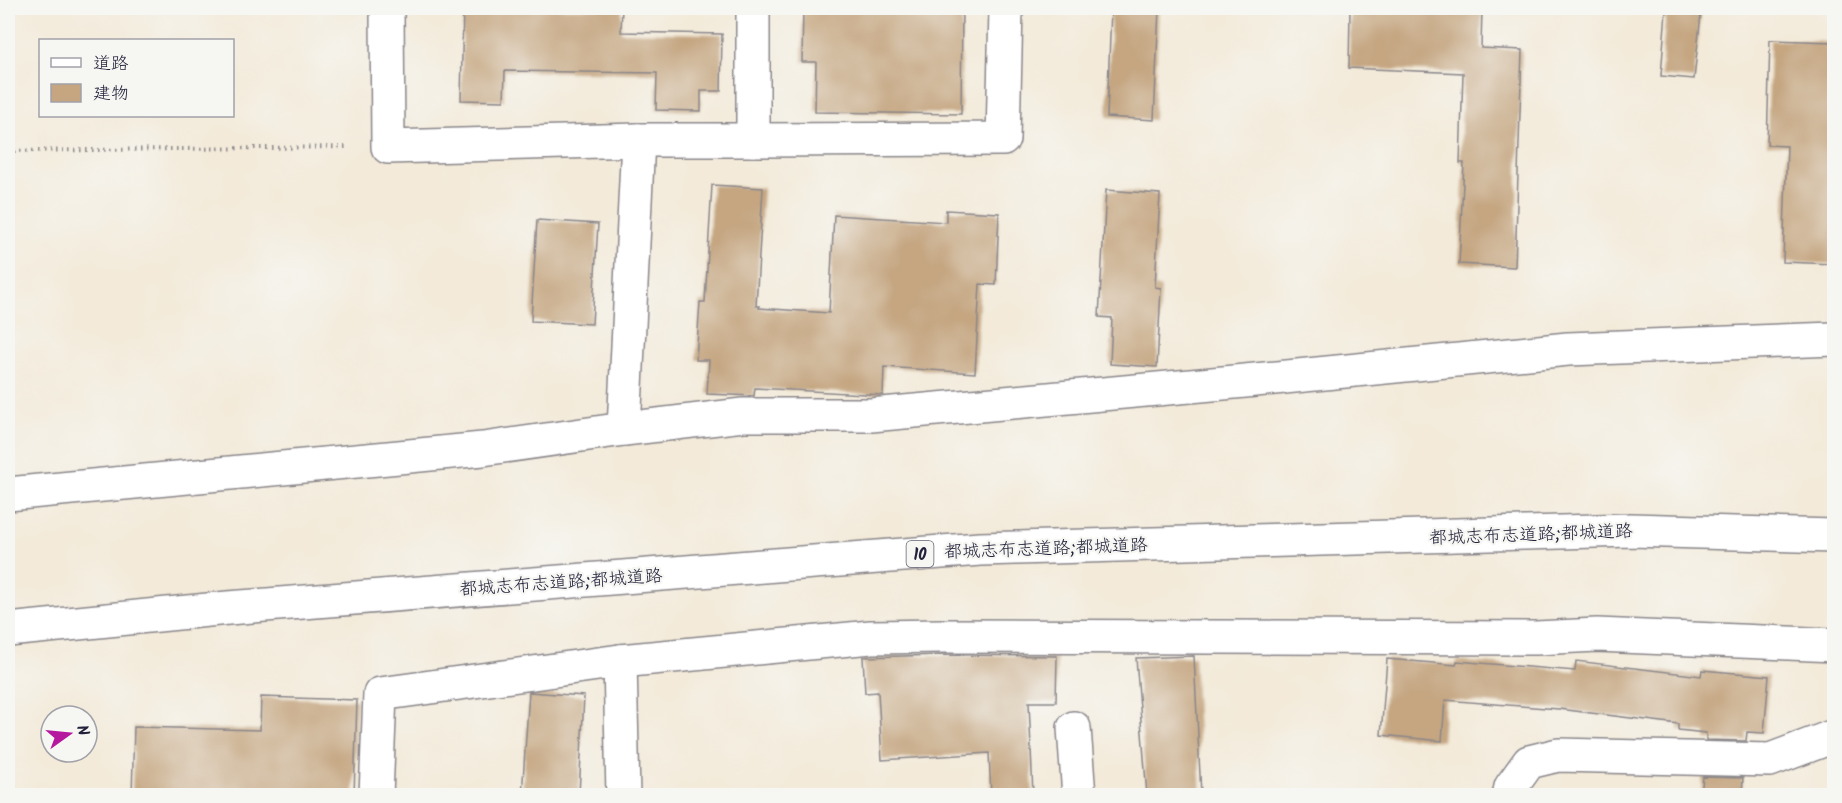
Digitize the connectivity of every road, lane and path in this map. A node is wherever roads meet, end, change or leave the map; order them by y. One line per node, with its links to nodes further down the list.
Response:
1 (387, 8): 6 (main road)
2 (753, 8): 5 (main road)
3 (1006, 8): 5 (main road)
4 (638, 140): 5 (main road); 6 (main road); 9 (main road)
5 (753, 140)
6 (388, 147): 7 (path)
7 (8, 151)
8 (1834, 339): 9 (main road)
9 (624, 429): 10 (main road)
10 (8, 494)
11 (1834, 536): 12 (main road, 都城志布志道路;都城道路 / 10)
12 (8, 630)
13 (1834, 645): 14 (main road)
14 (620, 661): 17 (main road); 18 (main road)
15 (1074, 728): 19 (main road)
16 (1834, 736): 20 (main road)
17 (376, 795)
18 (623, 795)
19 (1079, 795)
20 (1509, 795)

